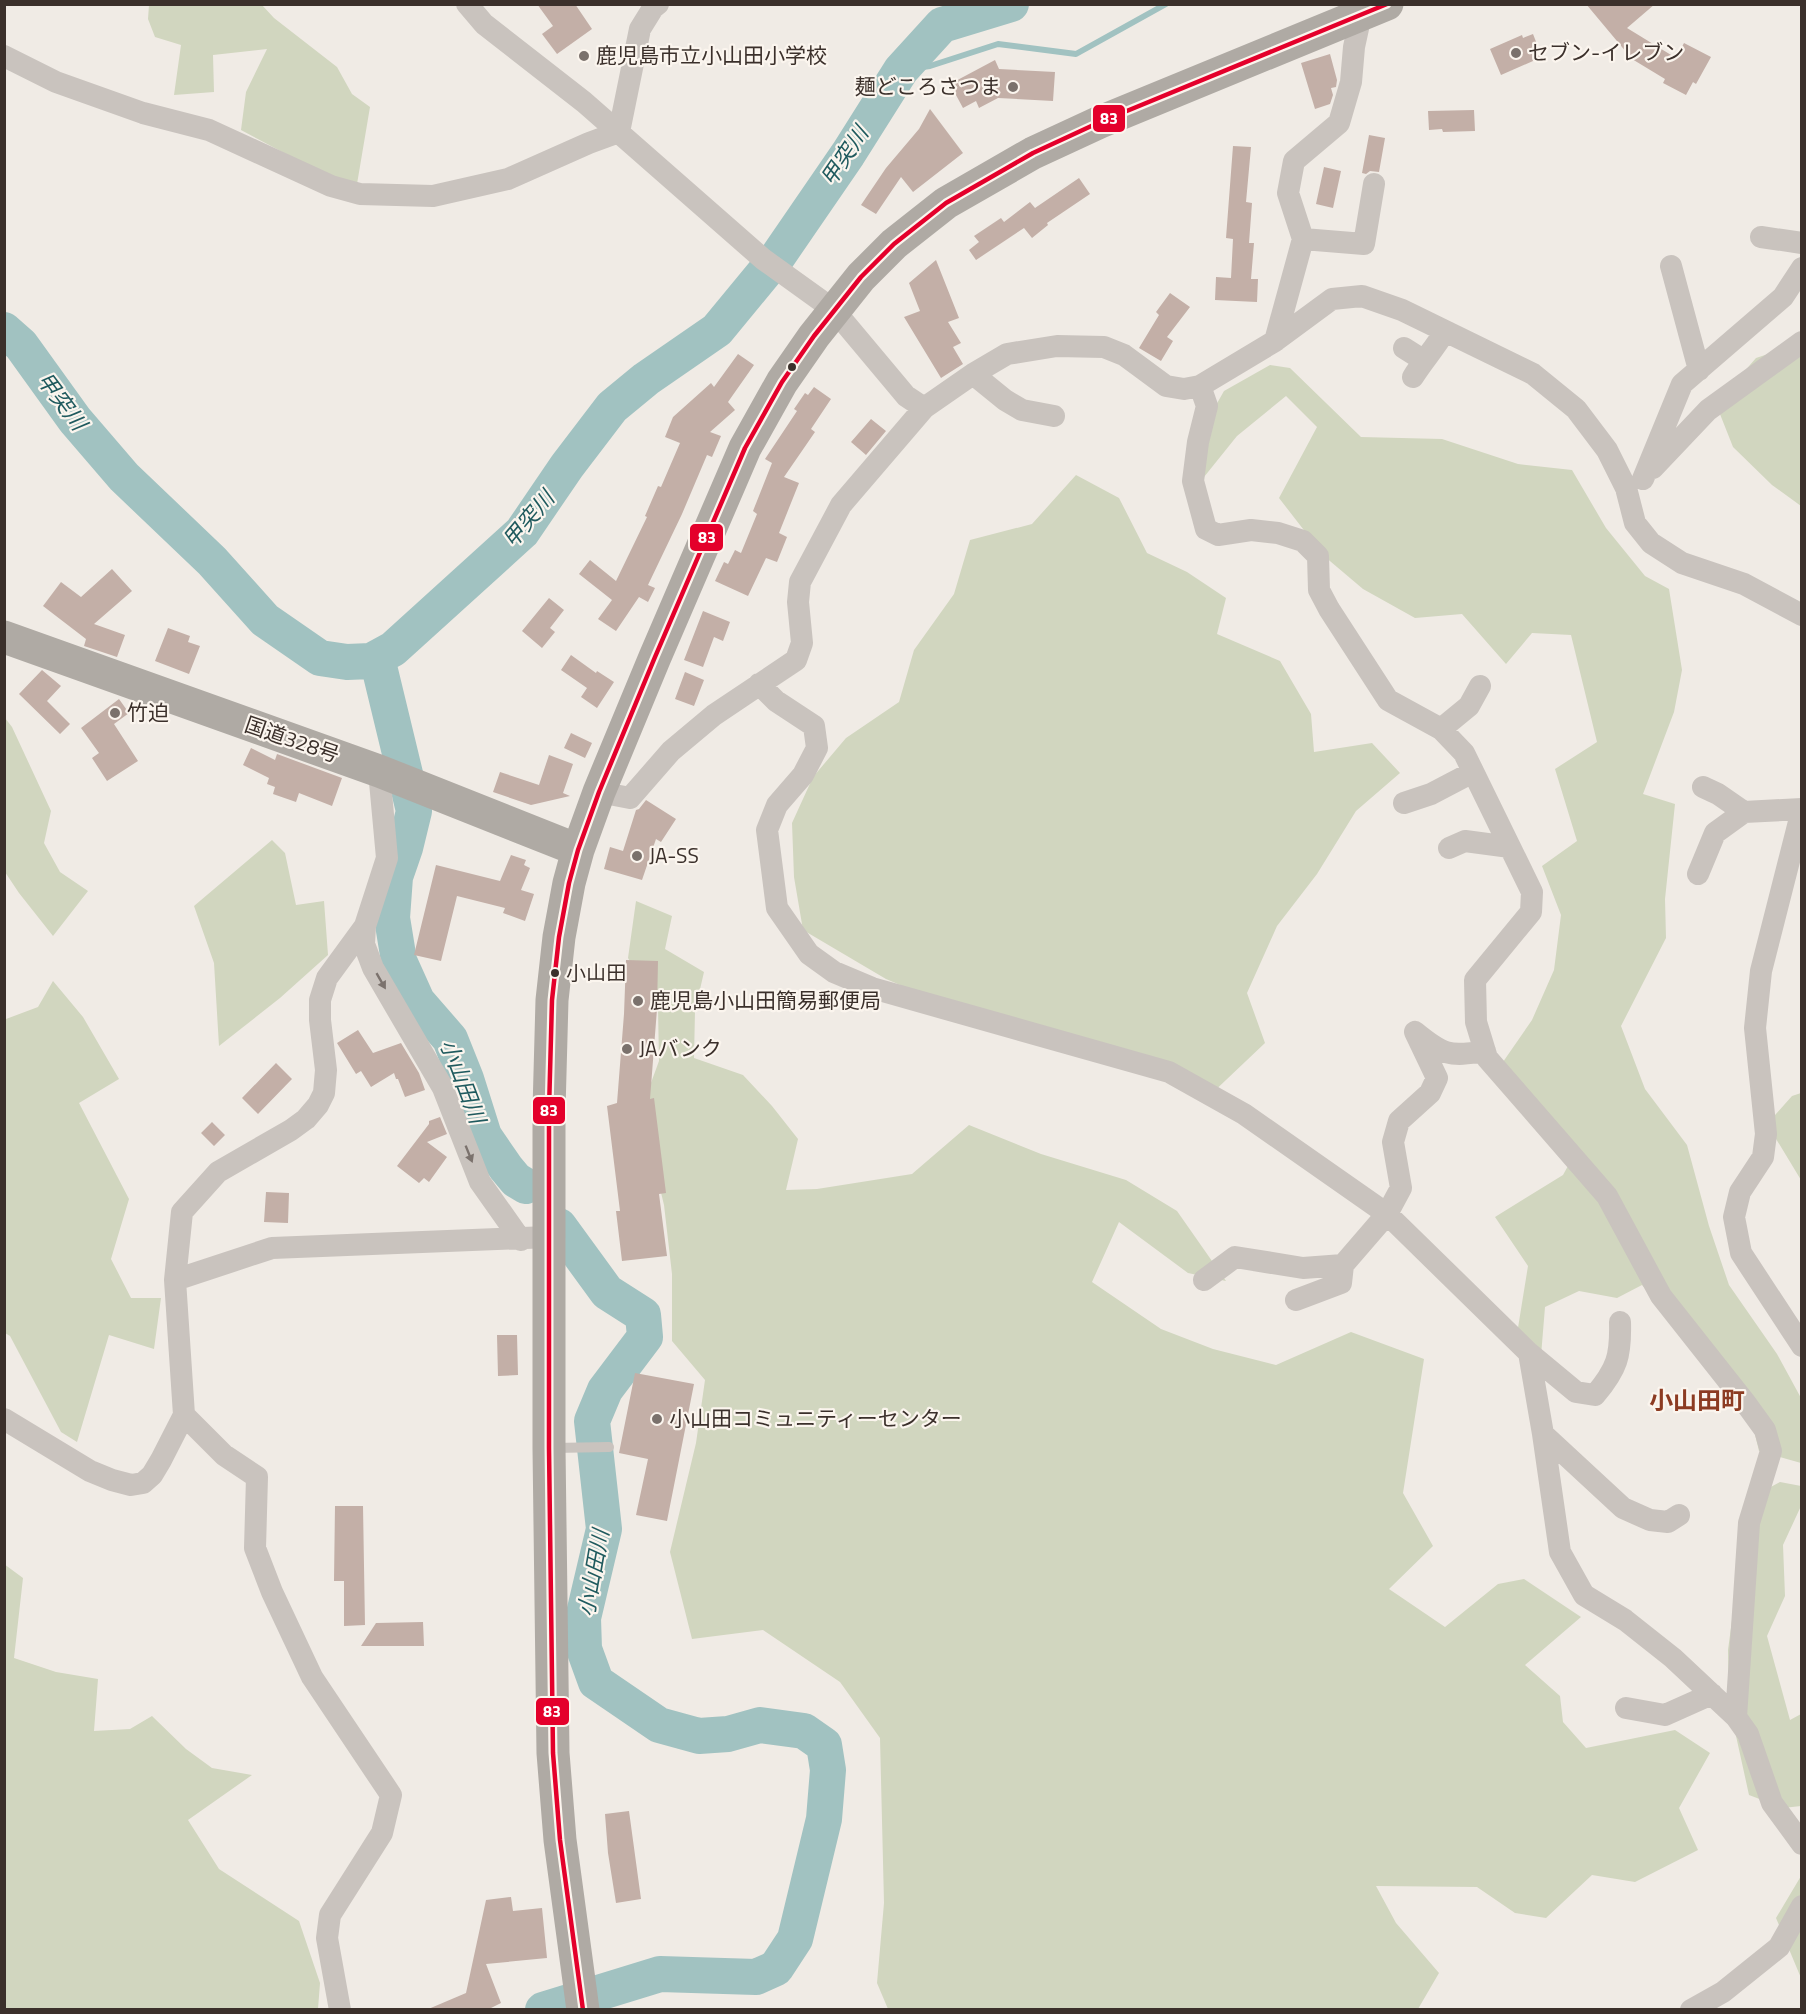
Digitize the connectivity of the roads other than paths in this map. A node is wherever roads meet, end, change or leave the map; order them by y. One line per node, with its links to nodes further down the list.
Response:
1 (467, 4): 5 (street)
2 (658, 4): 5 (street)
3 (1374, 10): 8 (street); 12 (highway)
4 (4, 56): 5 (street)
5 (619, 132): 12 (street)
6 (1374, 184): 8 (street)
7 (1761, 237): 9 (street)
8 (1303, 239): 14 (street)
9 (1802, 243)
10 (1671, 266): 17 (street)
11 (1802, 268): 17 (street)
12 (834, 310): 21 (street); 33 (highway)
13 (1445, 331): 14 (street); 16 (street); 24 (street)
14 (1275, 341): 19 (street)
15 (1802, 342): 24 (street)
16 (1414, 362)
17 (1699, 370): 24 (street)
18 (973, 374): 19 (street); 20 (street); 21 (street)
19 (1200, 386): 29 (street)
20 (1005, 400): 22 (street); 23 (street)
21 (924, 408): 27 (street)
22 (1054, 416)
23 (1020, 424)
24 (1634, 483): 25 (street)
25 (1802, 615)
26 (4, 637): 31 (highway, 国道328号)
27 (759, 684): 33 (street); 43 (street)
28 (1480, 686): 29 (street)
29 (1441, 729): 30 (street)
30 (1473, 771): 34 (street); 38 (street)
31 (384, 773): 39 (highway, 国道328号); 41 (street)
32 (1703, 787): 36 (street)
33 (599, 792): 39 (highway)
34 (1404, 802)
35 (1802, 809): 36 (street); 50 (street)
36 (1744, 812): 40 (street)
37 (1449, 848): 38 (street)
38 (1510, 848): 42 (street)
39 (578, 850): 44 (highway)
40 (1698, 874)
41 (365, 926): 44 (street, one-way to 44); 46 (street)
42 (1485, 1051): 43 (street); 60 (street)
43 (1388, 1214): 45 (street); 51 (street)
44 (535, 1239): 46 (street); 56 (highway)
45 (1343, 1264): 47 (street); 48 (street)
46 (175, 1280): 52 (street)
47 (1204, 1280)
48 (1296, 1300)
49 (1620, 1322): 51 (street)
50 (1802, 1346)
51 (1529, 1353): 54 (street)
52 (183, 1415): 53 (street); 63 (street)
53 (4, 1419)
54 (1543, 1434): 57 (street); 58 (street)
55 (609, 1447): 56 (lane)
56 (549, 1448): 64 (highway)
57 (1678, 1515)
58 (1712, 1694): 59 (street); 60 (street)
59 (1626, 1708)
60 (1736, 1717): 61 (street)
61 (1802, 1844)
62 (1802, 1906): 65 (street)
63 (340, 2010)
64 (583, 2010)
65 (1691, 2010)

